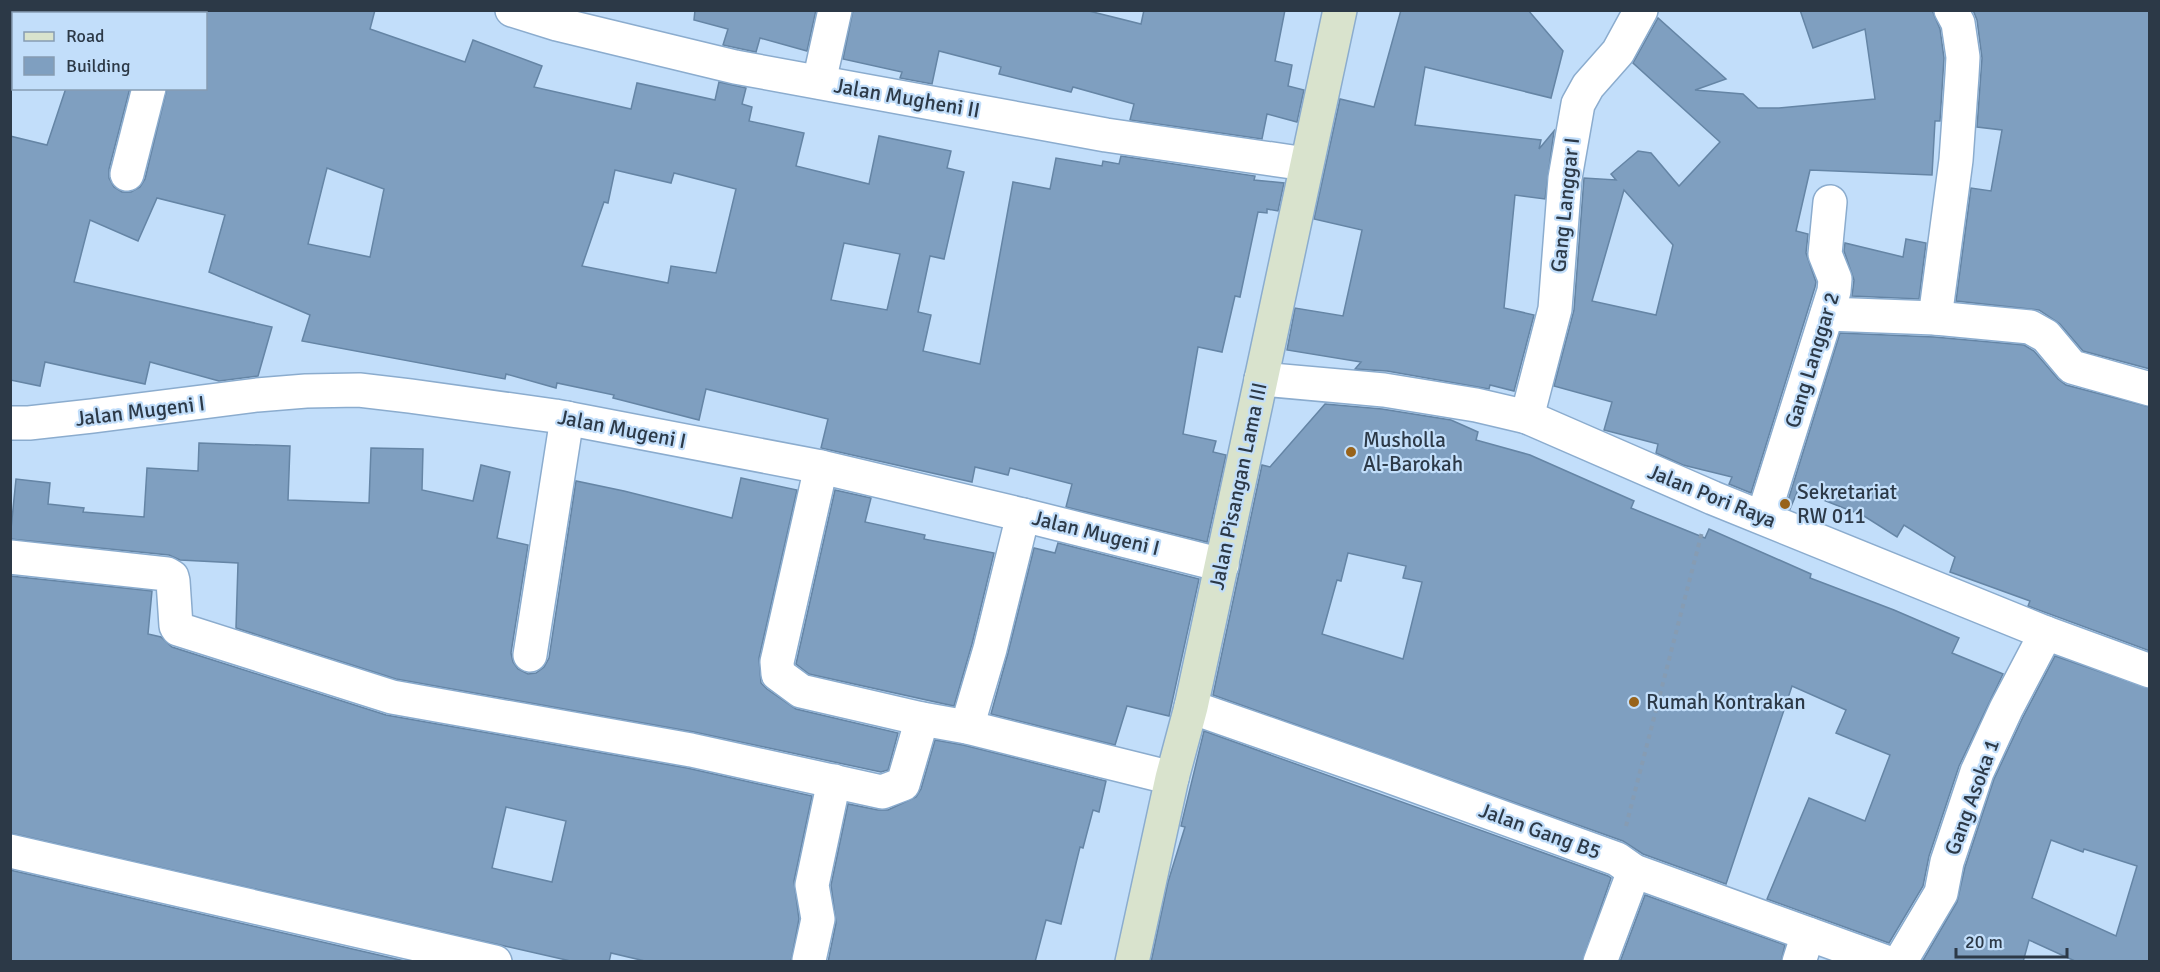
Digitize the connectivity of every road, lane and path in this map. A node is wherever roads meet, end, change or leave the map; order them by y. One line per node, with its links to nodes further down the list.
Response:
1 (512, 10): 6 (street, Jalan Mugheni II)
2 (835, 10): 6 (street)
3 (1340, 10): 8 (street, Jalan Pisangan Lama III)
4 (1641, 10): 15 (street, Gang Langgar I)
5 (1951, 10): 12 (street)
6 (819, 82): 8 (street, Jalan Mugheni II)
7 (149, 90): 9 (street)
8 (1306, 164): 13 (street, Jalan Pisangan Lama III)
9 (127, 174)
10 (1830, 202): 11 (street, Gang Langgar 2)
11 (1827, 314): 12 (street); 20 (street, Gang Langgar 2)
12 (1935, 318): 14 (street)
13 (1261, 379): 15 (street, Jalan Pori Raya); 23 (street, Jalan Pisangan Lama III)
14 (2150, 389)
15 (1527, 417): 20 (street, Jalan Pori Raya)
16 (567, 418): 17 (street, Jalan Mugeni I); 18 (street, Jalan Mugeni I); 25 (street)
17 (10, 423)
18 (820, 466): 19 (street, Jalan Mugeni I); 28 (street)
19 (1023, 514): 23 (street, Jalan Mugeni I); 29 (street)
20 (1762, 517): 24 (street, Jalan Pori Raya)
21 (1698, 545): 33 (path)
22 (10, 557): 31 (street)
23 (1222, 565): 27 (street, Jalan Pisangan Lama III)
24 (2046, 633): 26 (street, Jalan Pori Raya); 40 (street, Gang Asoka 1)
25 (530, 655)
26 (2150, 671)
27 (1191, 707): 30 (street, Jalan Pisangan Lama III); 33 (street, Jalan Gang B5)
28 (922, 719): 29 (street); 31 (street)
29 (967, 727): 30 (street)
30 (1172, 778): 37 (street, Jalan Pisangan Lama III)
31 (834, 781): 35 (street)
32 (10, 851): 36 (street)
33 (1626, 865): 34 (street, Jalan Gang B5); 38 (street)
34 (1804, 948): 39 (street, Jalan Gang B5)
35 (809, 960)
36 (495, 962)
37 (1132, 962)
38 (1600, 962)
39 (1886, 962)
40 (1900, 962)

